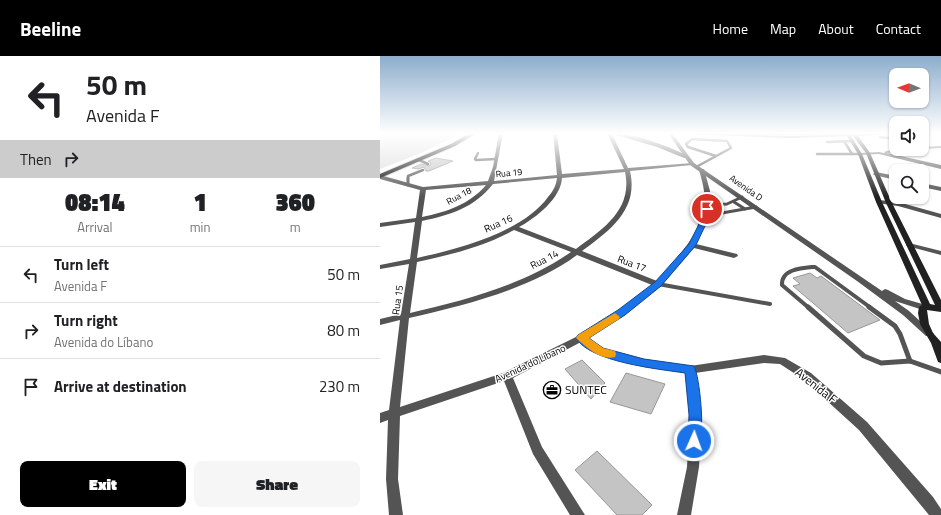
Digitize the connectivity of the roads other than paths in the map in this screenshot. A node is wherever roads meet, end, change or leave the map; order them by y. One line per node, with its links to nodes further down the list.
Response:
1 (432, 154): 16 (main road)
2 (477, 154): 15 (lane)
3 (497, 154): 15 (street)
4 (557, 154): 23 (street, Rua 16)
5 (619, 154): 21 (street, Rua 14)
6 (681, 154): 14 (street, Avenida D)
7 (684, 154): 14 (street)
8 (711, 154): 13 (lane)
9 (719, 154): 13 (lane)
10 (860, 154): 33 (main road)
11 (869, 154): 22 (main road)
12 (885, 154): 19 (street)
13 (716, 156): 18 (lane)
14 (686, 157): 18 (street, Avenida D)
15 (496, 159): 26 (street)
16 (419, 160): 17 (lane); 24 (main road)
17 (428, 164)
18 (697, 167): 21 (street, Rua 19); 31 (street, Avenida D); 37 (street, Avenida do Líbano)
19 (941, 167)
20 (423, 170): 27 (lane)
21 (626, 170): 23 (street, Rua 19); 47 (street, Rua 14)
22 (876, 174): 25 (street); 34 (main road)
23 (559, 176): 26 (street, Rua 19); 44 (street, Rua 16)
24 (380, 177): 27 (street)
25 (889, 177)
26 (491, 183): 29 (street, Rua 19); 42 (street, Rua 18)
27 (408, 184): 29 (street)
28 (929, 186): 30 (street)
29 (423, 189): 42 (street, Rua 15)
30 (941, 189)
31 (742, 197): 32 (lane); 38 (street, Avenida D)
32 (734, 202): 37 (lane); 39 (lane)
33 (879, 202): 34 (street); 55 (main road)
34 (889, 203)
35 (889, 204): 46 (main road)
36 (893, 204): 41 (street)
37 (707, 205): 40 (street, Avenida do Líbano)
38 (756, 207): 39 (lane); 52 (street, Avenida D)
39 (745, 209): 40 (lane)
40 (705, 216): 45 (street, Avenida do Líbano)
41 (941, 216)
42 (419, 220): 43 (street, Rua 18); 50 (street, Rua 15)
43 (380, 225)
44 (516, 228): 47 (street, Rua 17); 50 (street, Rua 16)
45 (692, 245): 49 (street); 53 (street, Avenida do Líbano)
46 (909, 245): 48 (street); 56 (main road)
47 (578, 253): 53 (street, Rua 17); 57 (street, Rua 14)
48 (941, 253)
49 (734, 256)
50 (413, 261): 51 (street, Rua 16); 57 (street, Rua 15)
51 (380, 267)
52 (860, 278): 55 (street, Avenida D); 60 (street, Avenida D)
53 (658, 284): 54 (lane, Rua 17); 59 (street, Avenida do Líbano)
54 (770, 304)
55 (925, 307): 56 (main road); 60 (main road)
56 (941, 309)
57 (405, 317): 58 (street, Rua 14); 66 (street, Rua 15)
58 (380, 322)
59 (581, 338): 63 (street, Avenida F); 65 (street, Avenida do Líbano)
60 (935, 341): 61 (main road)
61 (941, 359)
62 (910, 361): 62 (lane); 64 (lane)
63 (690, 370): 70 (street); 71 (street, Avenida F)
64 (941, 372)
65 (507, 376): 66 (street, Avenida do Líbano); 69 (street)
66 (394, 414): 67 (street, Avenida do Líbano); 68 (street, Rua 15)
67 (380, 418)
68 (396, 515)
69 (578, 515)
70 (684, 515)
71 (937, 515)

